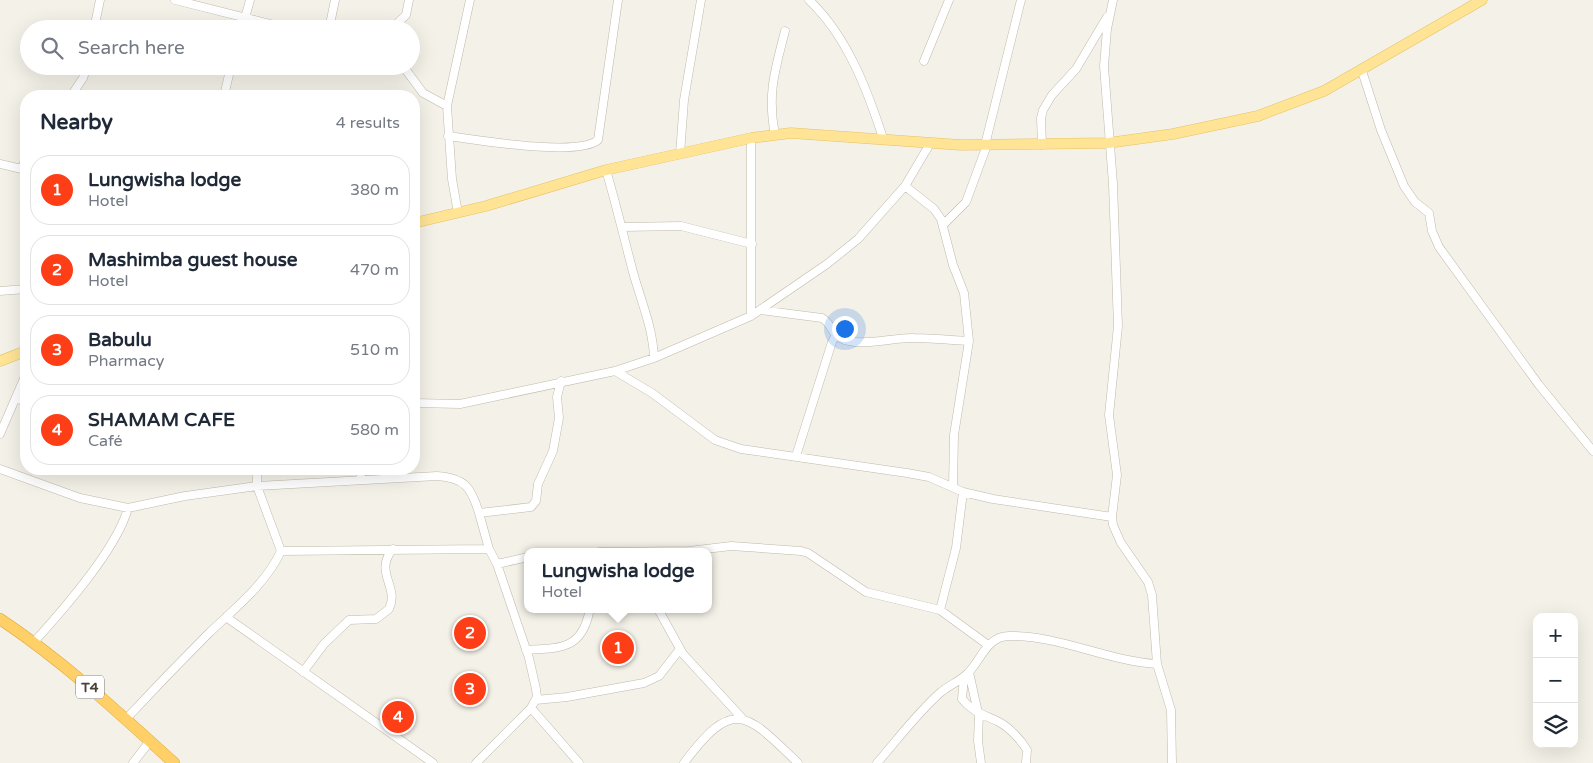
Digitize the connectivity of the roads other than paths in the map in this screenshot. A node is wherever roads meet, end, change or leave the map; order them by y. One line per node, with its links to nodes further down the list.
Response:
1 (100, 0): 16 (street)
2 (175, 0): 15 (street)
3 (250, 0): 15 (street)
4 (335, 0): 18 (street)
5 (409, 0): 19 (street)
6 (470, 0): 28 (street)
7 (618, 0): 30 (street)
8 (701, 0): 37 (street)
9 (809, 0): 32 (street)
10 (949, 0): 21 (street)
11 (1021, 0): 35 (street)
12 (1112, 0): 14 (street)
13 (1482, 0): 22 (main road)
14 (1110, 12): 34 (street); 36 (street)
15 (243, 18): 17 (street)
16 (96, 20)
17 (252, 20)
18 (331, 20)
19 (401, 20)
20 (785, 31): 29 (street)
21 (924, 61)
22 (1362, 71): 34 (main road); 63 (street)
23 (84, 75): 26 (street)
24 (229, 75): 27 (street)
25 (410, 75): 28 (street)
26 (75, 90)
27 (225, 90)
28 (447, 106): 30 (street)
29 (775, 135): 31 (main road); 32 (main road)
30 (448, 136): 42 (street)
31 (751, 138): 37 (main road); 46 (street)
32 (883, 138): 33 (main road)
33 (932, 142): 35 (main road); 41 (street)
34 (1108, 143): 36 (main road); 74 (street)
35 (986, 145): 36 (main road); 44 (street)
36 (1042, 145)
37 (680, 154): 40 (main road)
38 (0, 164): 39 (street)
39 (20, 169)
40 (606, 170): 42 (main road); 45 (street)
41 (905, 186): 44 (street); 49 (street)
42 (458, 213): 43 (main road)
43 (420, 222)
44 (944, 224): 52 (street)
45 (623, 227): 46 (street); 54 (street)
46 (752, 244): 50 (street)
47 (20, 289): 48 (street)
48 (0, 291)
49 (760, 310): 50 (street); 51 (street)
50 (752, 316): 54 (street)
51 (836, 335): 52 (street); 64 (street)
52 (969, 341): 70 (street)
53 (20, 353): 55 (main road)
54 (654, 358): 56 (street)
55 (0, 361)
56 (615, 371): 57 (street); 64 (street)
57 (561, 381): 61 (street); 73 (street)
58 (20, 388): 59 (street)
59 (16, 398): 60 (street); 62 (street)
60 (20, 400)
61 (420, 403)
62 (0, 434)
63 (1593, 451)
64 (796, 456): 70 (street)
65 (0, 469): 72 (street)
66 (257, 475): 69 (street)
67 (361, 475): 68 (street)
68 (360, 479): 69 (street); 73 (street)
69 (257, 486): 72 (street); 78 (street)
70 (953, 487): 71 (street)
71 (963, 492): 74 (street); 81 (street)
72 (128, 508): 86 (street)
73 (479, 513): 77 (street)
74 (1112, 517): 90 (street)
75 (712, 548): 81 (street)
76 (393, 549): 77 (street); 78 (street); 91 (street)
77 (489, 549): 80 (street)
78 (281, 552): 84 (street)
79 (524, 558): 80 (street)
80 (497, 564): 89 (street)
81 (940, 610): 87 (street)
82 (589, 613): 89 (street)
83 (660, 613): 88 (street)
84 (226, 617): 91 (street); 97 (street)
85 (0, 619): 86 (highway, T4)
86 (34, 642): 97 (highway, T4)
87 (988, 645): 90 (street); 92 (street)
88 (680, 649): 93 (street); 96 (street)
89 (526, 650): 93 (street)
90 (1157, 664): 109 (street)
91 (303, 672): 102 (street)
92 (967, 674): 95 (street); 95 (street); 107 (street)
93 (536, 700): 94 (street)
94 (531, 708): 103 (street); 104 (street)
95 (978, 713): 99 (street); 108 (street)
96 (742, 718): 105 (street); 106 (street)
97 (126, 719): 98 (highway, T4)
98 (150, 741): 100 (street); 101 (highway, T4)
99 (980, 761)
100 (133, 763)
101 (174, 763)
102 (433, 763)
103 (476, 763)
104 (580, 763)
105 (684, 763)
106 (798, 763)
107 (877, 763)
108 (1026, 763)
109 (1172, 763)

